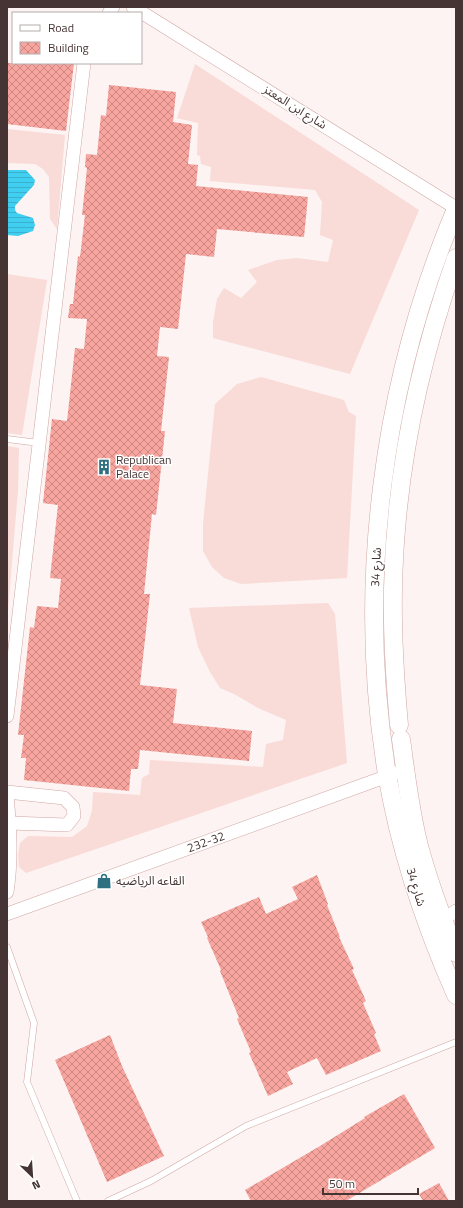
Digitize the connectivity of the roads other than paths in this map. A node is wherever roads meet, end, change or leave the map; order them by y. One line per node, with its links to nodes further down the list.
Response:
1 (142, 13): 3 (street, شارع ابن المعتز)
2 (84, 64): 6 (street)
3 (456, 208): 9 (main road, شارع 34)
4 (456, 258): 8 (main road, شارع 34)
5 (7, 439): 6 (lane)
6 (39, 443): 7 (street)
7 (7, 716)
8 (405, 770): 9 (street, 232-32); 14 (main road, شارع 34)
9 (388, 776): 13 (street, 232-32); 14 (main road, شارع 34)
10 (7, 793): 11 (street); 11 (street)
11 (10, 823): 12 (street)
12 (7, 892)
13 (7, 914)
14 (443, 920): 16 (main road); 17 (main road)
15 (7, 947): 19 (lane)
16 (456, 953)
17 (456, 995)
18 (456, 1042): 20 (lane)
19 (77, 1201)
20 (108, 1201)

